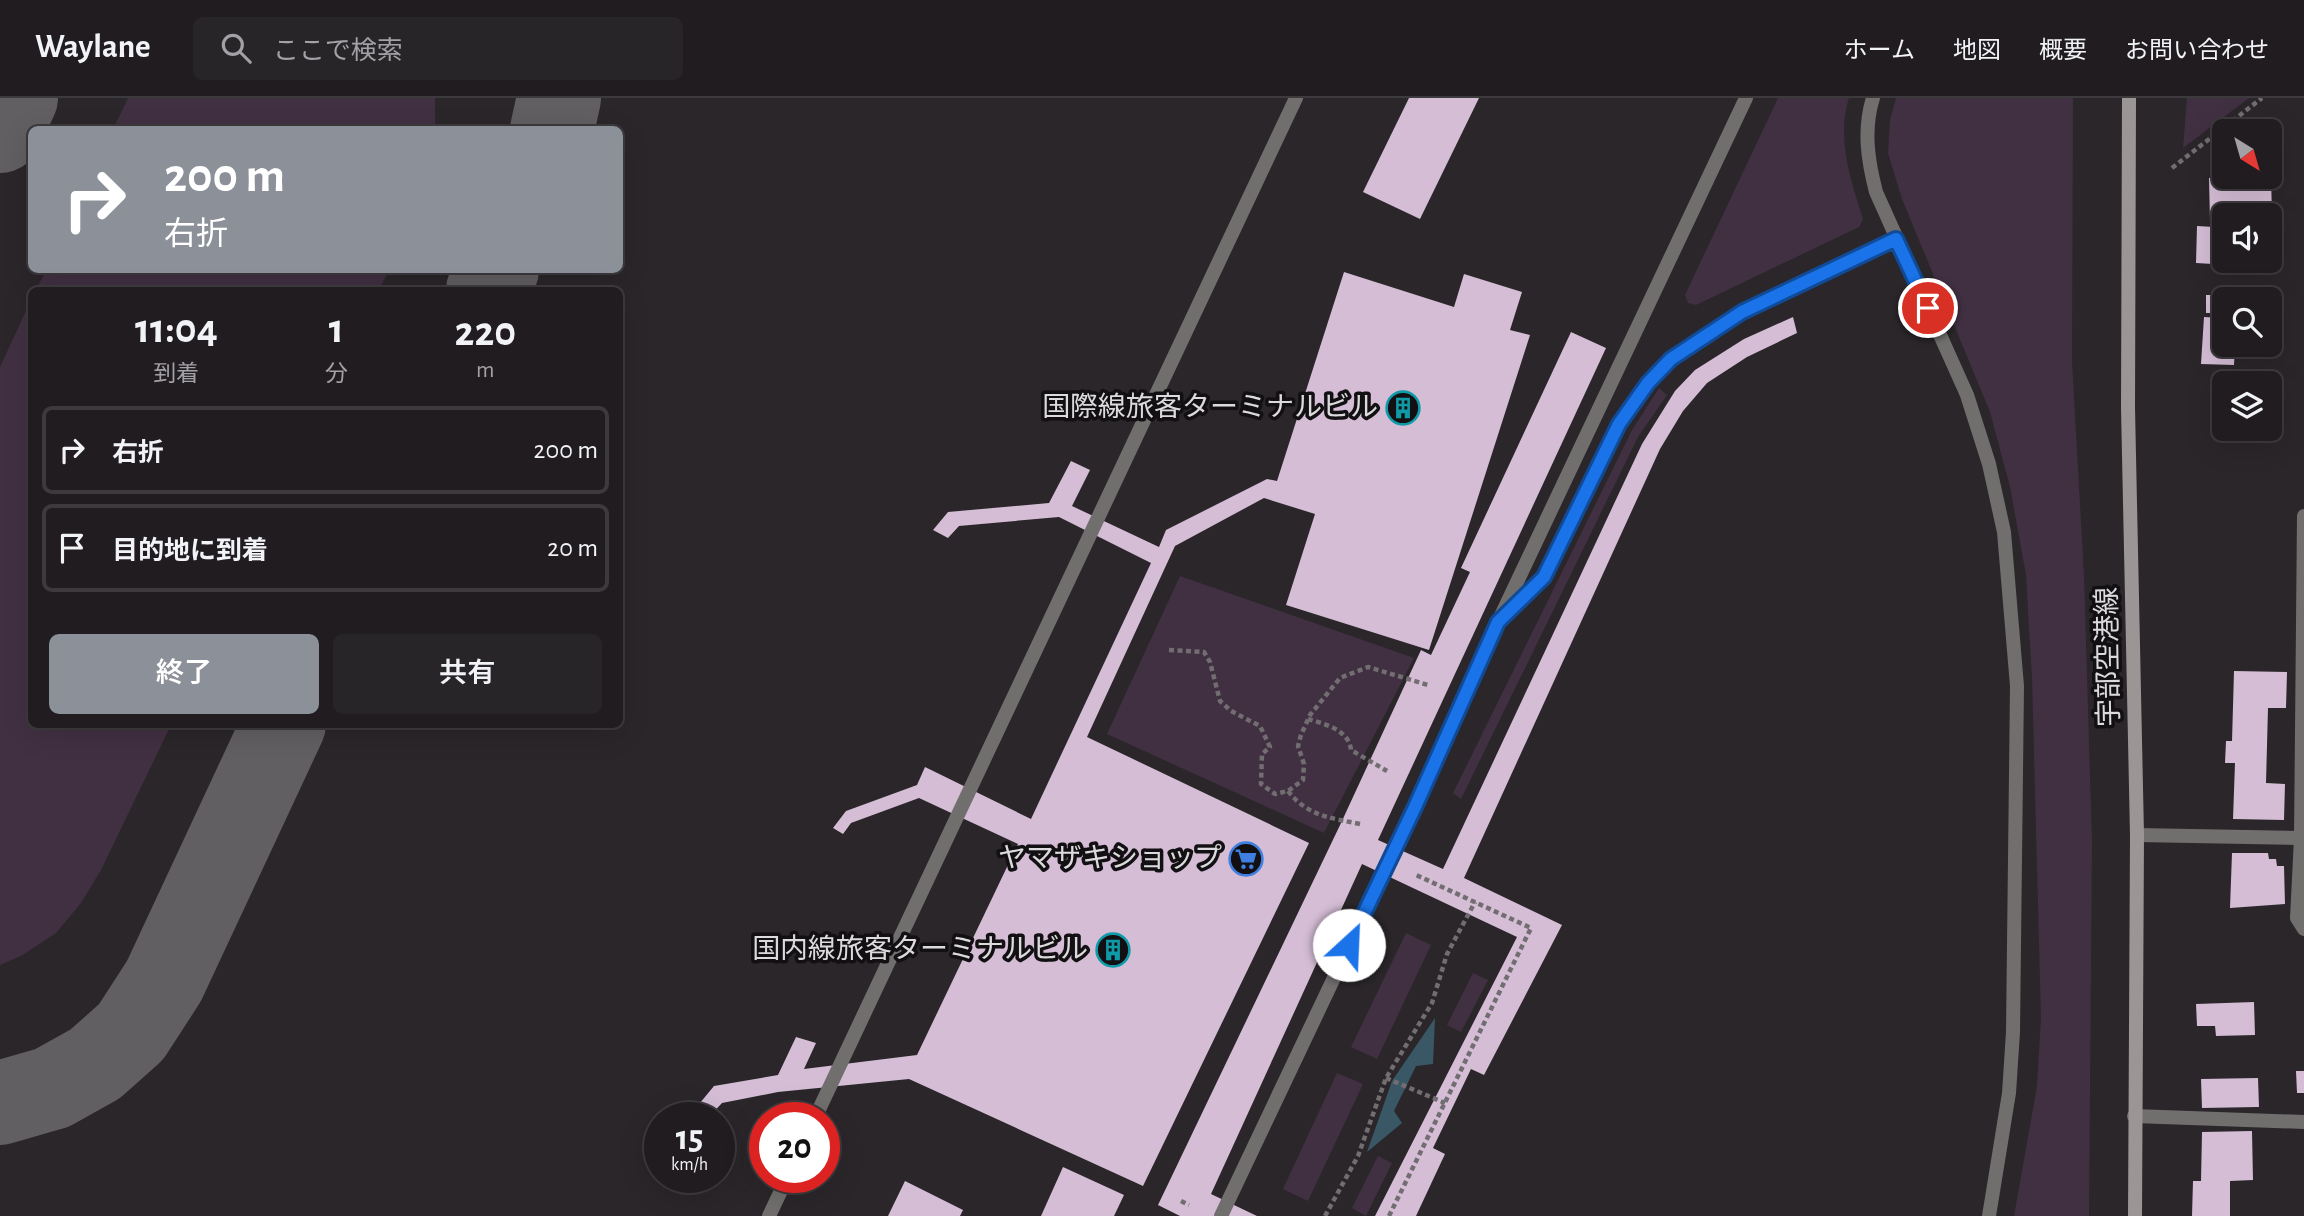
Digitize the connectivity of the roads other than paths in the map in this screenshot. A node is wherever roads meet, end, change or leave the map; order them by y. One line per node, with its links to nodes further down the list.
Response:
1 (1296, 98): 11 (street)
2 (1746, 98): 7 (street)
3 (1872, 98): 5 (street)
4 (2129, 98): 8 (main road, 宇部空港線)
5 (1896, 239): 7 (street); 17 (street)
6 (2304, 516): 9 (street)
7 (1498, 622): 16 (street)
8 (2137, 835): 9 (street); 12 (main road, 宇部空港線)
9 (2301, 838): 10 (street)
10 (2304, 929)
11 (824, 1102)
12 (2134, 1116): 13 (street); 18 (main road, 宇部空港線)
13 (2304, 1122)
14 (780, 1193): 15 (street)
15 (769, 1216)
16 (1221, 1216)
17 (1989, 1216)
18 (2135, 1216)

